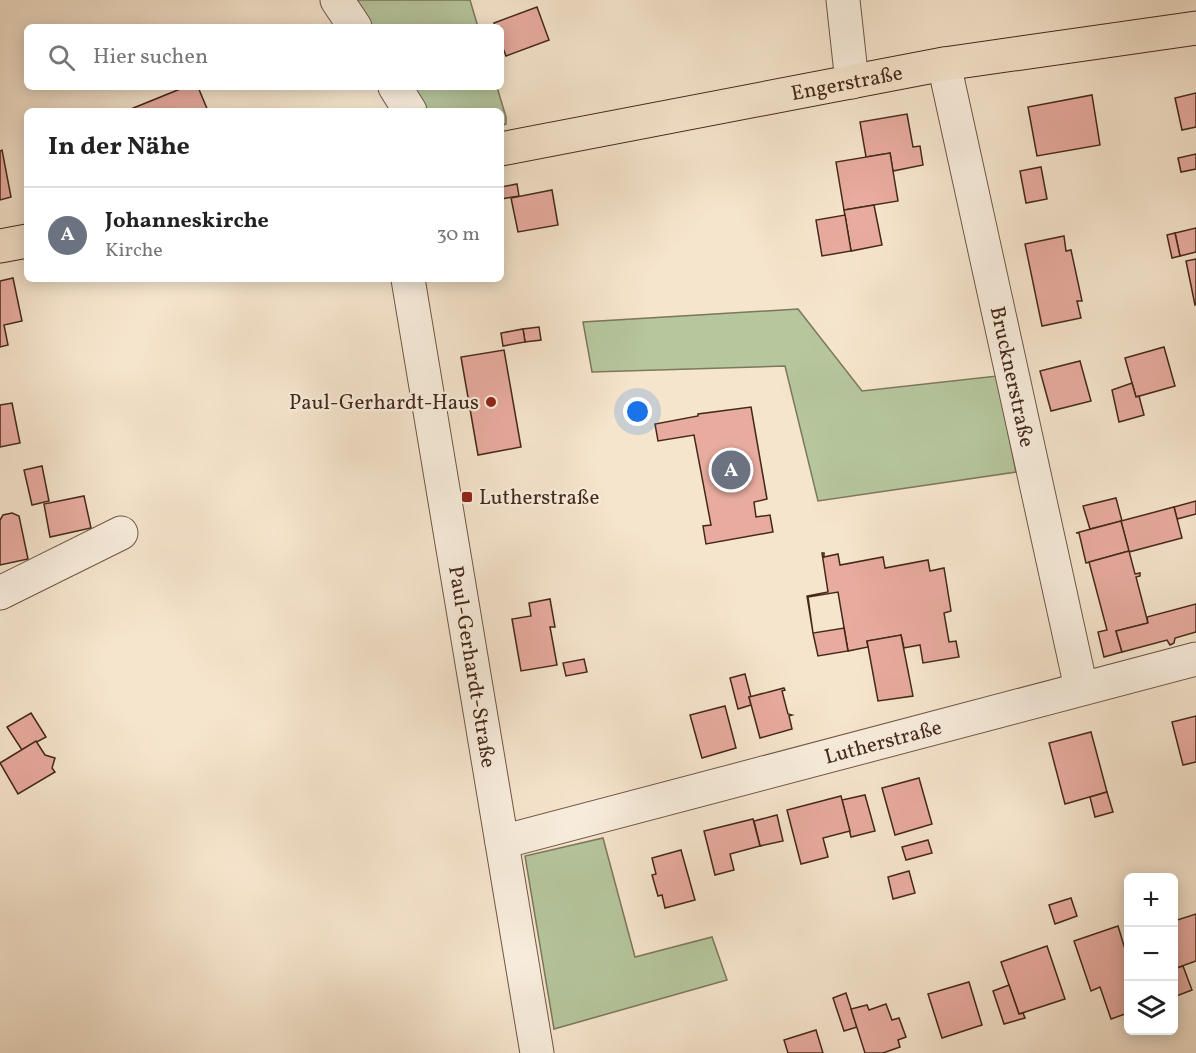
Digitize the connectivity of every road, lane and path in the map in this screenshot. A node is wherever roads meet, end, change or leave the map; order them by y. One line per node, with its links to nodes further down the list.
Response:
1 (337, 0): 3 (street)
2 (843, 0): 6 (street)
3 (353, 24)
4 (1196, 28): 5 (main road, Engerstraße)
5 (944, 64): 6 (main road, Engerstraße); 16 (street, Brucknerstraße)
6 (852, 82): 9 (main road, Engerstraße)
7 (397, 90): 8 (street)
8 (408, 108)
9 (504, 148)
10 (24, 242): 11 (main road)
11 (0, 246)
12 (409, 282): 17 (street, Paul-Gerhardt-Straße)
13 (121, 533): 14 (street)
14 (0, 594)
15 (1196, 659): 16 (street, Lutherstraße)
16 (1081, 688): 17 (street, Lutherstraße)
17 (502, 842): 18 (street, Paul-Gerhardt-Straße)
18 (537, 1053)

